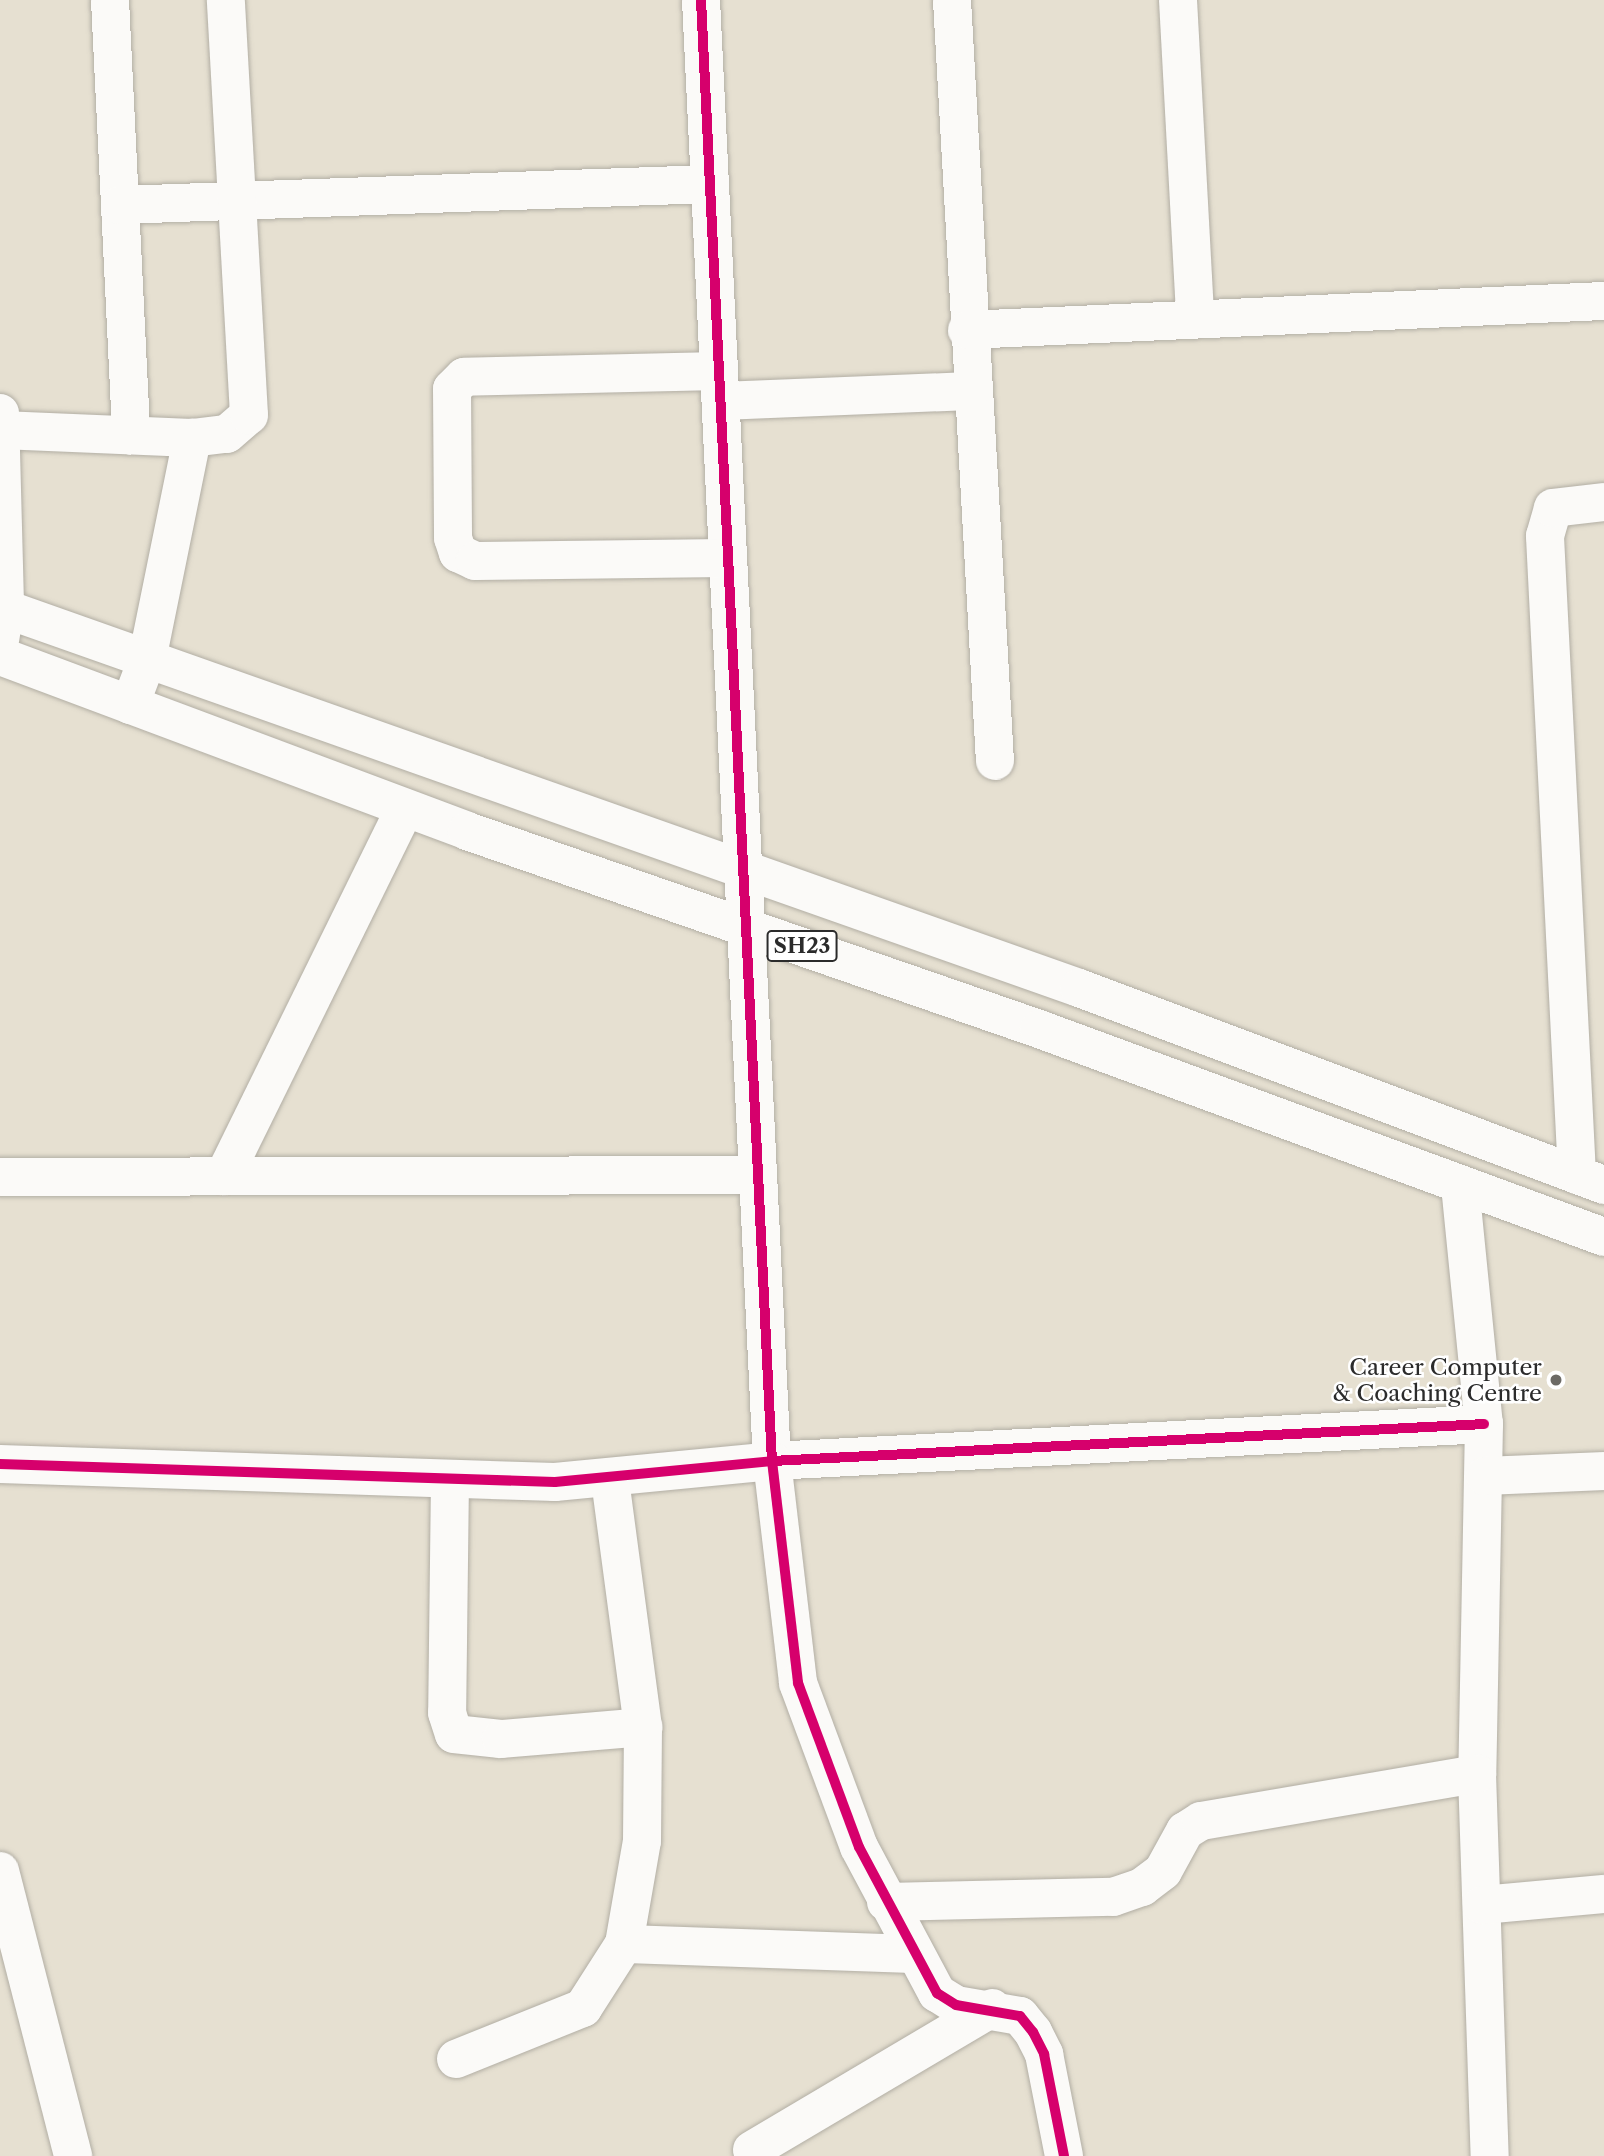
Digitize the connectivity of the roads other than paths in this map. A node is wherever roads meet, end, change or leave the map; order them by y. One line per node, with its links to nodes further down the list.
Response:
1 (110, 0): 8 (street)
2 (226, 0): 7 (street)
3 (701, 0): 6 (street)
4 (952, 0): 11 (street)
5 (1178, 0): 10 (street)
6 (710, 184): 7 (street); 12 (street)
7 (240, 200): 8 (street); 17 (street)
8 (120, 205): 16 (street)
9 (1604, 301): 10 (street)
10 (1195, 320): 11 (street)
11 (967, 330): 13 (street)
12 (720, 386): 13 (street); 19 (street); 19 (street)
13 (970, 391): 24 (street)
14 (0, 413): 15 (street)
15 (1, 430): 16 (street); 20 (street)
16 (131, 435): 17 (street)
17 (192, 438): 22 (street)
18 (1604, 502): 31 (street)
19 (728, 558): 26 (street)
20 (2, 618): 22 (street, SH23)
21 (0, 656): 23 (street, SH23)
22 (147, 660): 23 (street); 26 (street, SH23)
23 (130, 705): 25 (street, SH23)
24 (995, 761)
25 (405, 808): 27 (street, SH23); 29 (street)
26 (741, 870): 27 (street); 31 (street, SH23)
27 (744, 926): 28 (street); 32 (street, SH23)
28 (758, 1175): 29 (street); 35 (street)
29 (224, 1176): 30 (street)
30 (0, 1177)
31 (1590, 1180)
32 (1460, 1185): 33 (street, SH23); 34 (street)
33 (1604, 1237)
34 (1484, 1424): 35 (street); 38 (street)
35 (772, 1461): 40 (street); 45 (street)
36 (0, 1464): 39 (street)
37 (1604, 1471): 38 (street)
38 (1485, 1476): 42 (street)
39 (450, 1479): 40 (street); 41 (street)
40 (610, 1480): 41 (street)
41 (643, 1727): 47 (street)
42 (1477, 1774): 45 (street); 46 (street)
43 (0, 1871): 52 (street)
44 (1604, 1894): 46 (street)
45 (886, 1902): 48 (street)
46 (1482, 1905): 54 (street)
47 (624, 1944): 48 (street); 50 (street)
48 (915, 1954): 49 (street)
49 (992, 2008): 51 (street); 53 (street)
50 (456, 2059)
51 (752, 2150)
52 (73, 2156)
53 (1065, 2156)
54 (1490, 2156)

